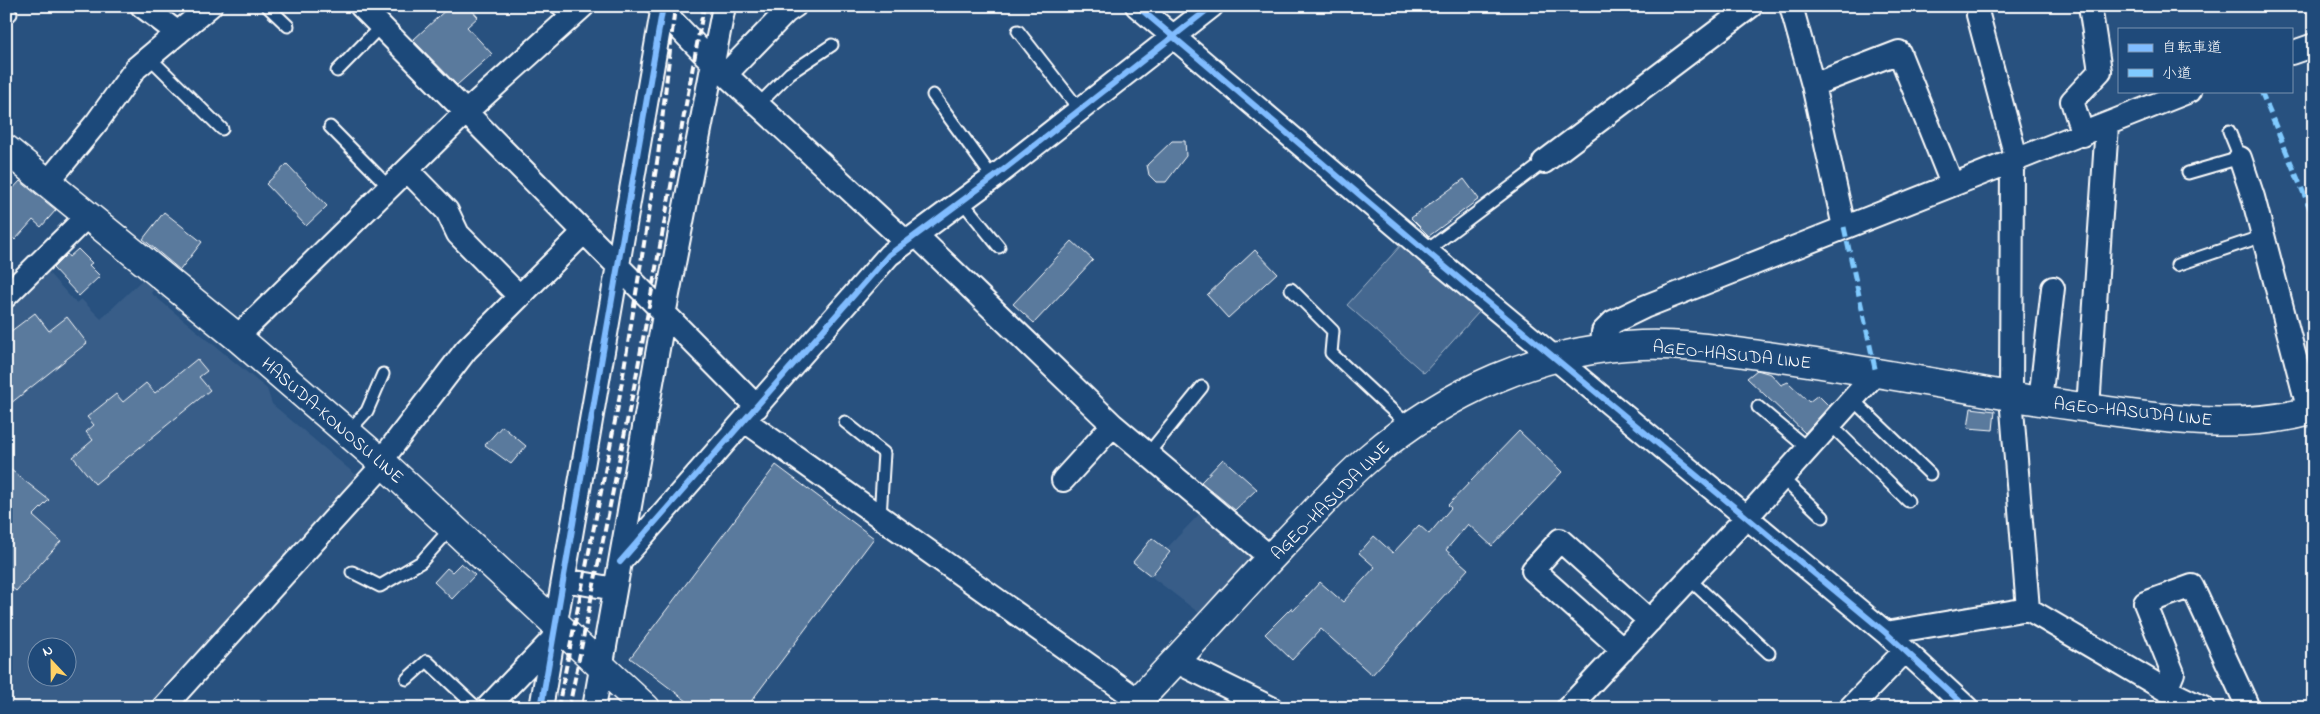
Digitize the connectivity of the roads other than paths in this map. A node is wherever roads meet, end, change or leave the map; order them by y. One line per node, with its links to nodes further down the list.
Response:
1 (142, 6): 18 (street)
2 (210, 6): 18 (street)
3 (267, 6): 15 (lane)
4 (361, 6): 16 (street)
5 (724, 6): 24 (street)
6 (796, 6): 24 (street)
7 (1137, 6): 19 (street)
8 (1212, 6): 19 (street)
9 (1751, 6): 39 (street)
10 (1791, 6): 26 (street)
11 (2090, 6): 36 (street)
12 (661, 8): 24 (street); 56 (street)
13 (569, 10): 31 (street)
14 (1978, 15): 40 (street)
15 (288, 26)
16 (381, 26): 25 (lane); 31 (street)
17 (1018, 31): 30 (lane)
18 (178, 33): 23 (street)
19 (1173, 35): 30 (street); 54 (street)
20 (832, 45): 29 (lane)
21 (2314, 45): 22 (street)
22 (2292, 53)
23 (149, 57): 34 (lane); 44 (street)
24 (720, 69): 29 (street); 61 (street)
25 (337, 71)
26 (1813, 85): 45 (street); 49 (street)
27 (2188, 92): 32 (street)
28 (933, 95): 43 (lane)
29 (758, 105): 52 (street)
30 (1079, 109): 43 (street)
31 (467, 111): 41 (street); 50 (street)
32 (2107, 125): 36 (street); 72 (street)
33 (330, 126): 46 (lane)
34 (222, 128)
35 (2228, 131): 38 (lane)
36 (2083, 135): 40 (street)
37 (6, 149): 44 (main road, HASUDA-KONOSU LINE)
38 (2240, 158): 42 (lane); 51 (street)
39 (1544, 162): 54 (lane)
40 (2014, 162): 45 (street); 68 (street)
41 (407, 170): 46 (street); 60 (street)
42 (2188, 174)
43 (993, 178): 47 (street)
44 (47, 183): 48 (main road, HASUDA-KONOSU LINE)
45 (1952, 184): 49 (street)
46 (389, 188): 62 (street)
47 (961, 200): 52 (street); 53 (lane)
48 (87, 216): 59 (street); 62 (main road, HASUDA-KONOSU LINE)
49 (1844, 227): 63 (street)
50 (584, 232): 56 (street); 60 (street)
51 (2263, 236): 55 (lane); 73 (street)
52 (911, 239): 74 (street); 77 (street)
53 (999, 248)
54 (1426, 251): 64 (street)
55 (2176, 265)
56 (618, 267): 61 (street); 95 (street)
57 (2053, 288): 70 (street)
58 (1291, 289): 78 (lane)
59 (6, 296)
60 (519, 296): 82 (street)
61 (664, 315): 74 (street); 92 (street)
62 (237, 337): 79 (main road, HASUDA-KONOSU LINE)
63 (1602, 348): 64 (main road, AGEO-HASUDA LINE); 65 (main road, AGEO-HASUDA LINE)
64 (1554, 358): 78 (main road, AGEO-HASUDA LINE); 89 (street)
65 (1876, 373): 68 (main road, AGEO-HASUDA LINE); 69 (street)
66 (383, 374): 79 (lane)
67 (1202, 387): 81 (lane)
68 (2011, 397): 70 (main road, AGEO-HASUDA LINE); 97 (street)
69 (1852, 399): 76 (street); 83 (lane)
70 (2040, 401): 72 (main road, AGEO-HASUDA LINE)
71 (1758, 407): 80 (lane)
72 (2088, 408): 73 (main road, AGEO-HASUDA LINE)
73 (2312, 410)
74 (751, 414): 87 (street); 92 (street)
75 (845, 422): 87 (lane)
76 (1830, 424): 80 (street); 86 (lane)
77 (1113, 425): 81 (street); 85 (street)
78 (1408, 425): 91 (main road, AGEO-HASUDA LINE)
79 (348, 432): 82 (main road, HASUDA-KONOSU LINE)
80 (1807, 448): 84 (street)
81 (1147, 456): 91 (street)
82 (384, 464): 90 (main road, HASUDA-KONOSU LINE); 110 (street)
83 (1930, 474)
84 (1782, 478): 88 (lane); 89 (street)
85 (1063, 480)
86 (1908, 501)
87 (880, 517): 108 (street)
88 (1823, 517)
89 (1746, 518): 94 (street); 100 (street)
90 (454, 526): 93 (lane); 99 (main road, HASUDA-KONOSU LINE)
91 (1271, 558): 104 (main road, AGEO-HASUDA LINE)
92 (620, 562): 96 (street)
93 (352, 572)
94 (1689, 578): 98 (street); 103 (lane)
95 (564, 580): 96 (street); 99 (street)
96 (615, 589): 105 (street)
97 (2028, 609): 100 (street); 107 (street)
98 (1650, 621): 101 (street); 101 (street)
99 (554, 631): 105 (main road, HASUDA-KONOSU LINE); 112 (street); 113 (street)
100 (1886, 634): 102 (street)
101 (1623, 650): 117 (street)
102 (1905, 651): 118 (street); 119 (street)
103 (1770, 654)
104 (1175, 660): 108 (main road, AGEO-HASUDA LINE); 116 (street)
105 (601, 665): 114 (street); 115 (main road, HASUDA-KONOSU LINE)
106 (407, 679): 111 (lane)
107 (2166, 690): 109 (street); 120 (street)
108 (1135, 704)
109 (2196, 706)
110 (163, 708)
111 (477, 708)
112 (487, 708)
113 (541, 708)
114 (594, 708)
115 (646, 708)
116 (1271, 708)
117 (1568, 708)
118 (1850, 708)
119 (1967, 708)
120 (2244, 708)

